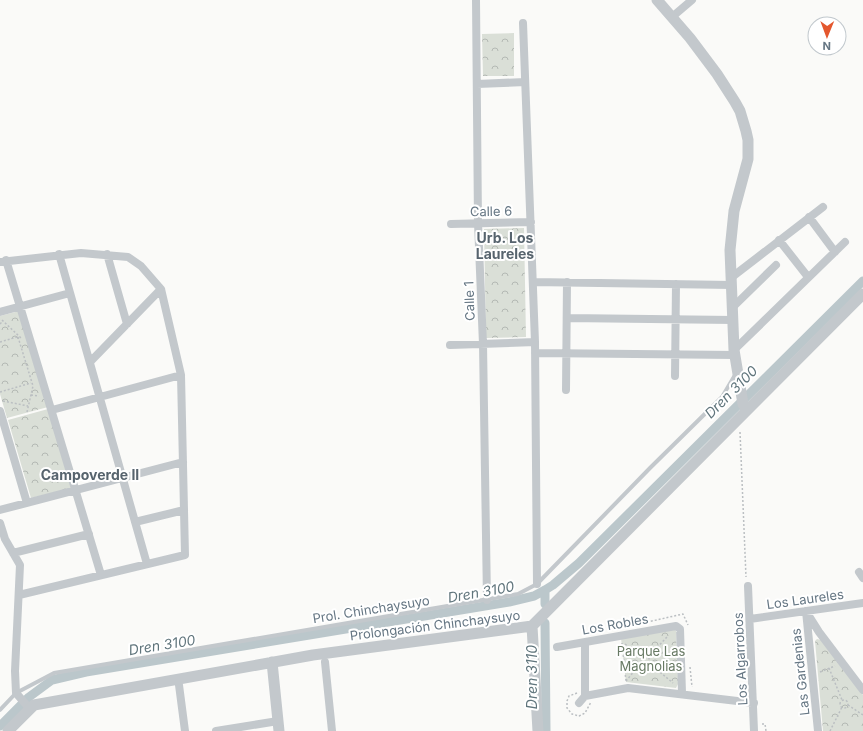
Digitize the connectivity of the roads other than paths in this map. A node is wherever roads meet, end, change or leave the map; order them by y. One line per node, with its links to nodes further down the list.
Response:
1 (476, 0): 7 (street, Calle 1)
2 (657, 0): 4 (street)
3 (692, 0): 4 (street)
4 (672, 17): 21 (street)
5 (523, 23): 6 (street)
6 (526, 82): 7 (street); 10 (street)
7 (476, 84): 11 (street, Calle 1)
8 (823, 207): 9 (street)
9 (809, 217): 13 (street); 15 (street)
10 (531, 222): 11 (street, Calle 6); 22 (street)
11 (478, 223): 12 (street, Calle 6); 36 (street, Calle 1)
12 (451, 224)
13 (779, 240): 20 (street); 21 (street)
14 (845, 242): 15 (street)
15 (834, 252): 20 (street)
16 (59, 254): 17 (street); 18 (street); 26 (street)
17 (107, 254): 25 (street); 34 (street)
18 (2, 261): 28 (street)
19 (776, 266): 29 (street)
20 (808, 277): 40 (street)
21 (732, 281): 24 (street); 29 (street)
22 (533, 282): 23 (street); 35 (street)
23 (567, 282): 24 (street); 31 (street)
24 (676, 284): 32 (street)
25 (161, 289): 34 (street); 44 (street)
26 (70, 293): 28 (street); 42 (street)
27 (863, 294): 48 (street, Prolongación Chinchaysuyo)
28 (20, 306): 30 (street); 49 (street)
29 (733, 307): 33 (street)
30 (0, 312)
31 (567, 318): 32 (street); 39 (street)
32 (675, 320): 33 (street); 41 (street)
33 (733, 320): 40 (street)
34 (127, 324): 42 (street)
35 (535, 342): 36 (street); 38 (street)
36 (483, 344): 37 (street); 67 (street, Calle 1)
37 (450, 345)
38 (535, 353): 39 (street); 64 (street)
39 (567, 353): 41 (street); 46 (street)
40 (735, 353): 41 (street); 43 (street)
41 (675, 354): 45 (street)
42 (90, 362): 47 (street)
43 (737, 371): 48 (street); 64 (lane, Prol. Chinchaysuyo)
44 (181, 375): 47 (street); 52 (street)
45 (675, 376)
46 (566, 390)
47 (100, 397): 49 (street); 53 (street)
48 (742, 406): 71 (street, Prolongación Chinchaysuyo)
49 (52, 410): 54 (street)
50 (0, 411): 51 (street)
51 (2, 422): 55 (street)
52 (183, 462): 53 (street); 57 (street)
53 (122, 478): 54 (street); 58 (street)
54 (76, 490): 55 (street); 60 (street)
55 (27, 503): 56 (street)
56 (0, 510)
57 (184, 510): 58 (street); 62 (street)
58 (135, 522): 62 (street)
59 (0, 523): 61 (street)
60 (89, 534): 61 (street); 63 (street)
61 (13, 553): 66 (street)
62 (147, 564): 63 (street)
63 (102, 574): 66 (street)
64 (537, 584): 67 (lane, Prol. Chinchaysuyo)
65 (748, 586): 70 (street, Los Algarrobos)
66 (19, 595): 80 (street)
67 (487, 600): 80 (lane, Prol. Chinchaysuyo)
68 (863, 603): 69 (street, Los Laureles)
69 (806, 611): 70 (street, Los Laureles); 77 (street); 91 (street, Las Gardenias)
70 (750, 619): 82 (street, Los Algarrobos)
71 (532, 626): 74 (street, Prolongación Chinchaysuyo); 90 (street)
72 (585, 642): 73 (street, Los Robles); 78 (street, Los Robles); 79 (street)
73 (557, 647)
74 (272, 662): 80 (street, Prolongación Chinchaysuyo); 84 (street)
75 (325, 662): 89 (street)
76 (179, 685): 87 (street)
77 (863, 690)
78 (682, 694): 79 (street); 82 (street)
79 (585, 696): 81 (street)
80 (23, 702): 83 (lane, Prol. Chinchaysuyo); 86 (street, Prolongación Chinchaysuyo)
81 (579, 703)
82 (754, 703): 85 (street, Los Algarrobos)
83 (0, 710)
84 (278, 726): 88 (street)
85 (757, 728)
86 (8, 731)
87 (185, 731)
88 (216, 731)
89 (332, 731)
90 (538, 731)
91 (818, 731)

